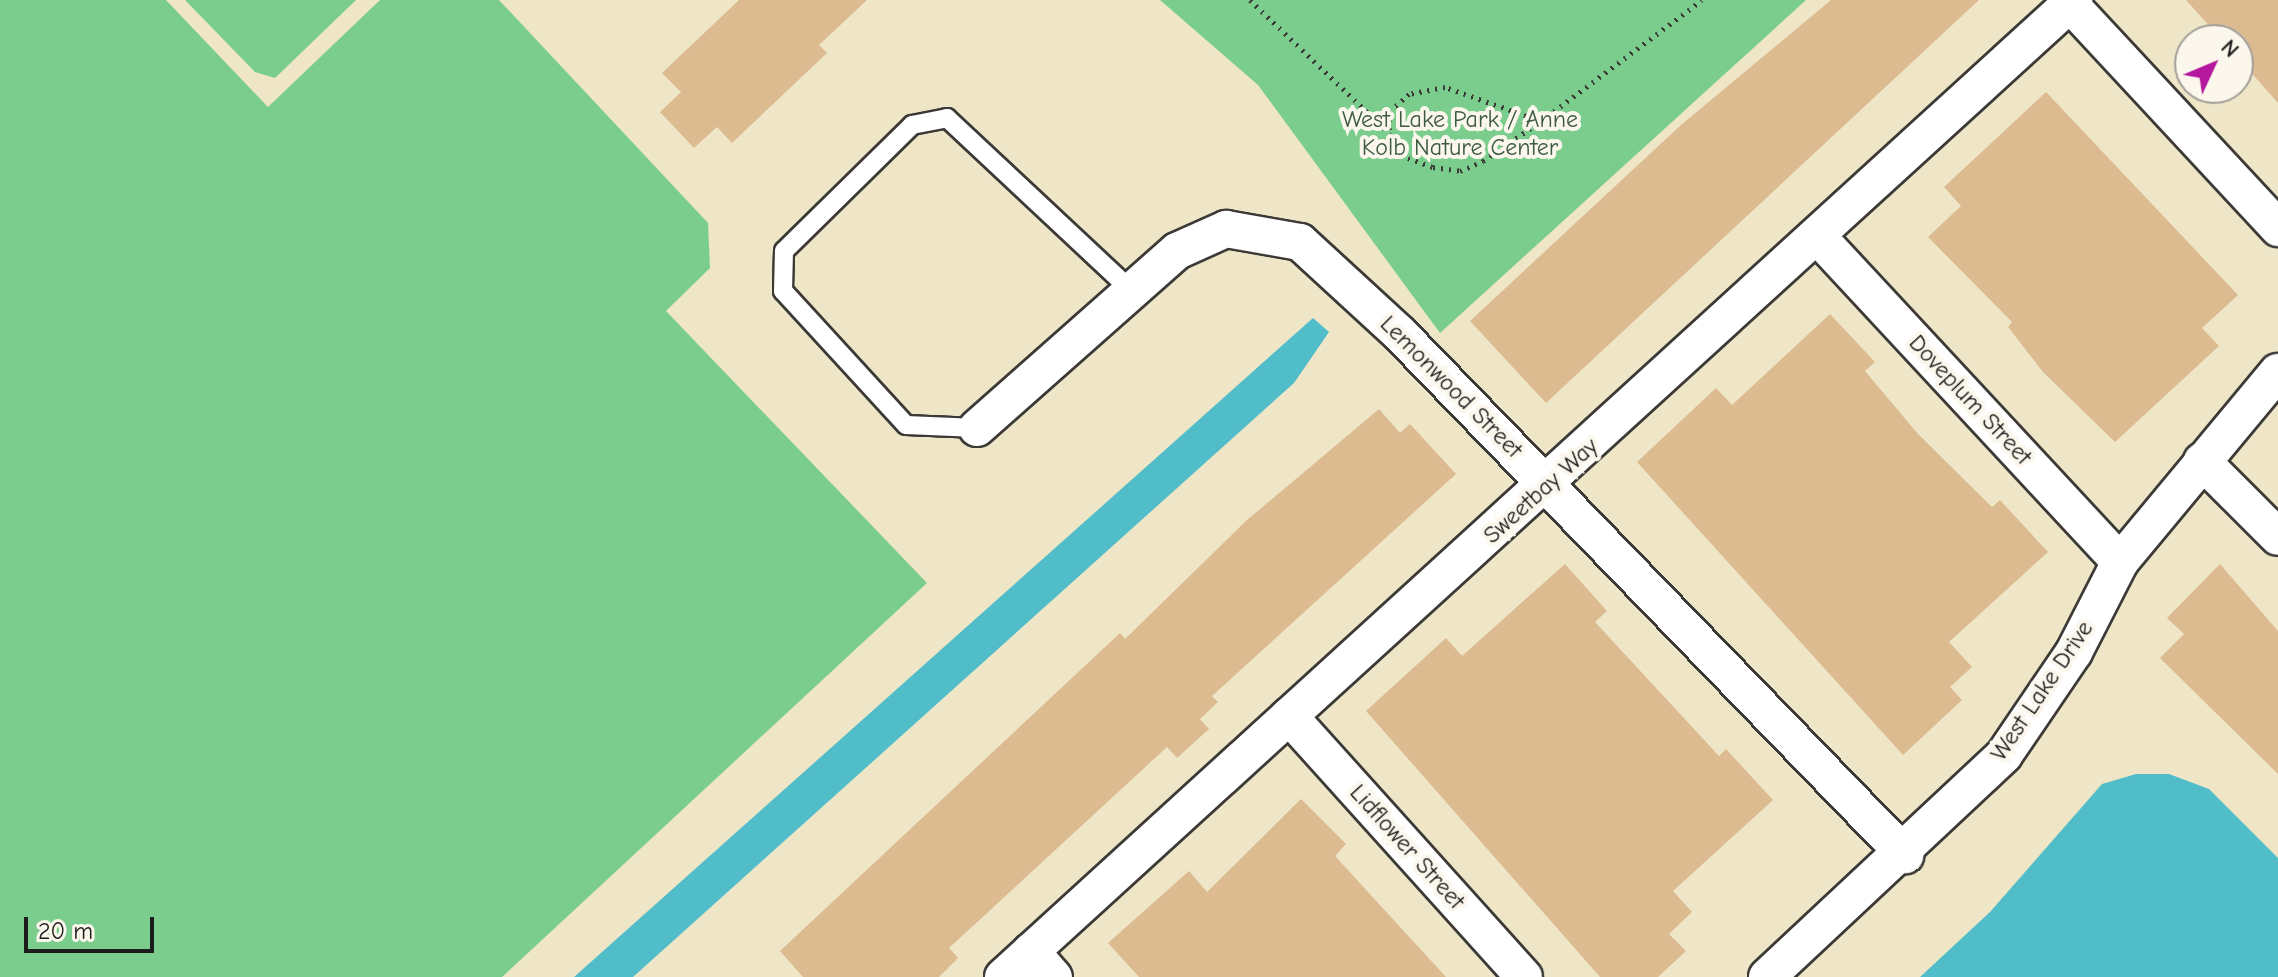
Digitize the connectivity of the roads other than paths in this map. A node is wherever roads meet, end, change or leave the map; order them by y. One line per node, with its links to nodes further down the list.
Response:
1 (2072, 2): 2 (street); 3 (street, Sweetbay Way)
2 (2278, 228)
3 (1819, 238): 8 (street, Sweetbay Way); 10 (street, Doveplum Street)
4 (1132, 291): 6 (street, Lemonwood Street); 6 (lane); 8 (street, Lemonwood Street)
5 (2278, 372): 7 (street, West Lake Drive)
6 (977, 428)
7 (2202, 461): 9 (street); 10 (street, West Lake Drive)
8 (1548, 485): 11 (street, Sweetbay Way); 12 (street, Lemonwood Street)
9 (2278, 537)
10 (2120, 562): 12 (street, West Lake Drive)
11 (1289, 716): 13 (street, Sweetbay Way); 15 (street, Lidflower Street)
12 (1905, 855): 16 (street, West Lake Drive)
13 (1043, 964): 14 (street, Sweetbay Way)
14 (1003, 977)
15 (1524, 977)
16 (1767, 977)

